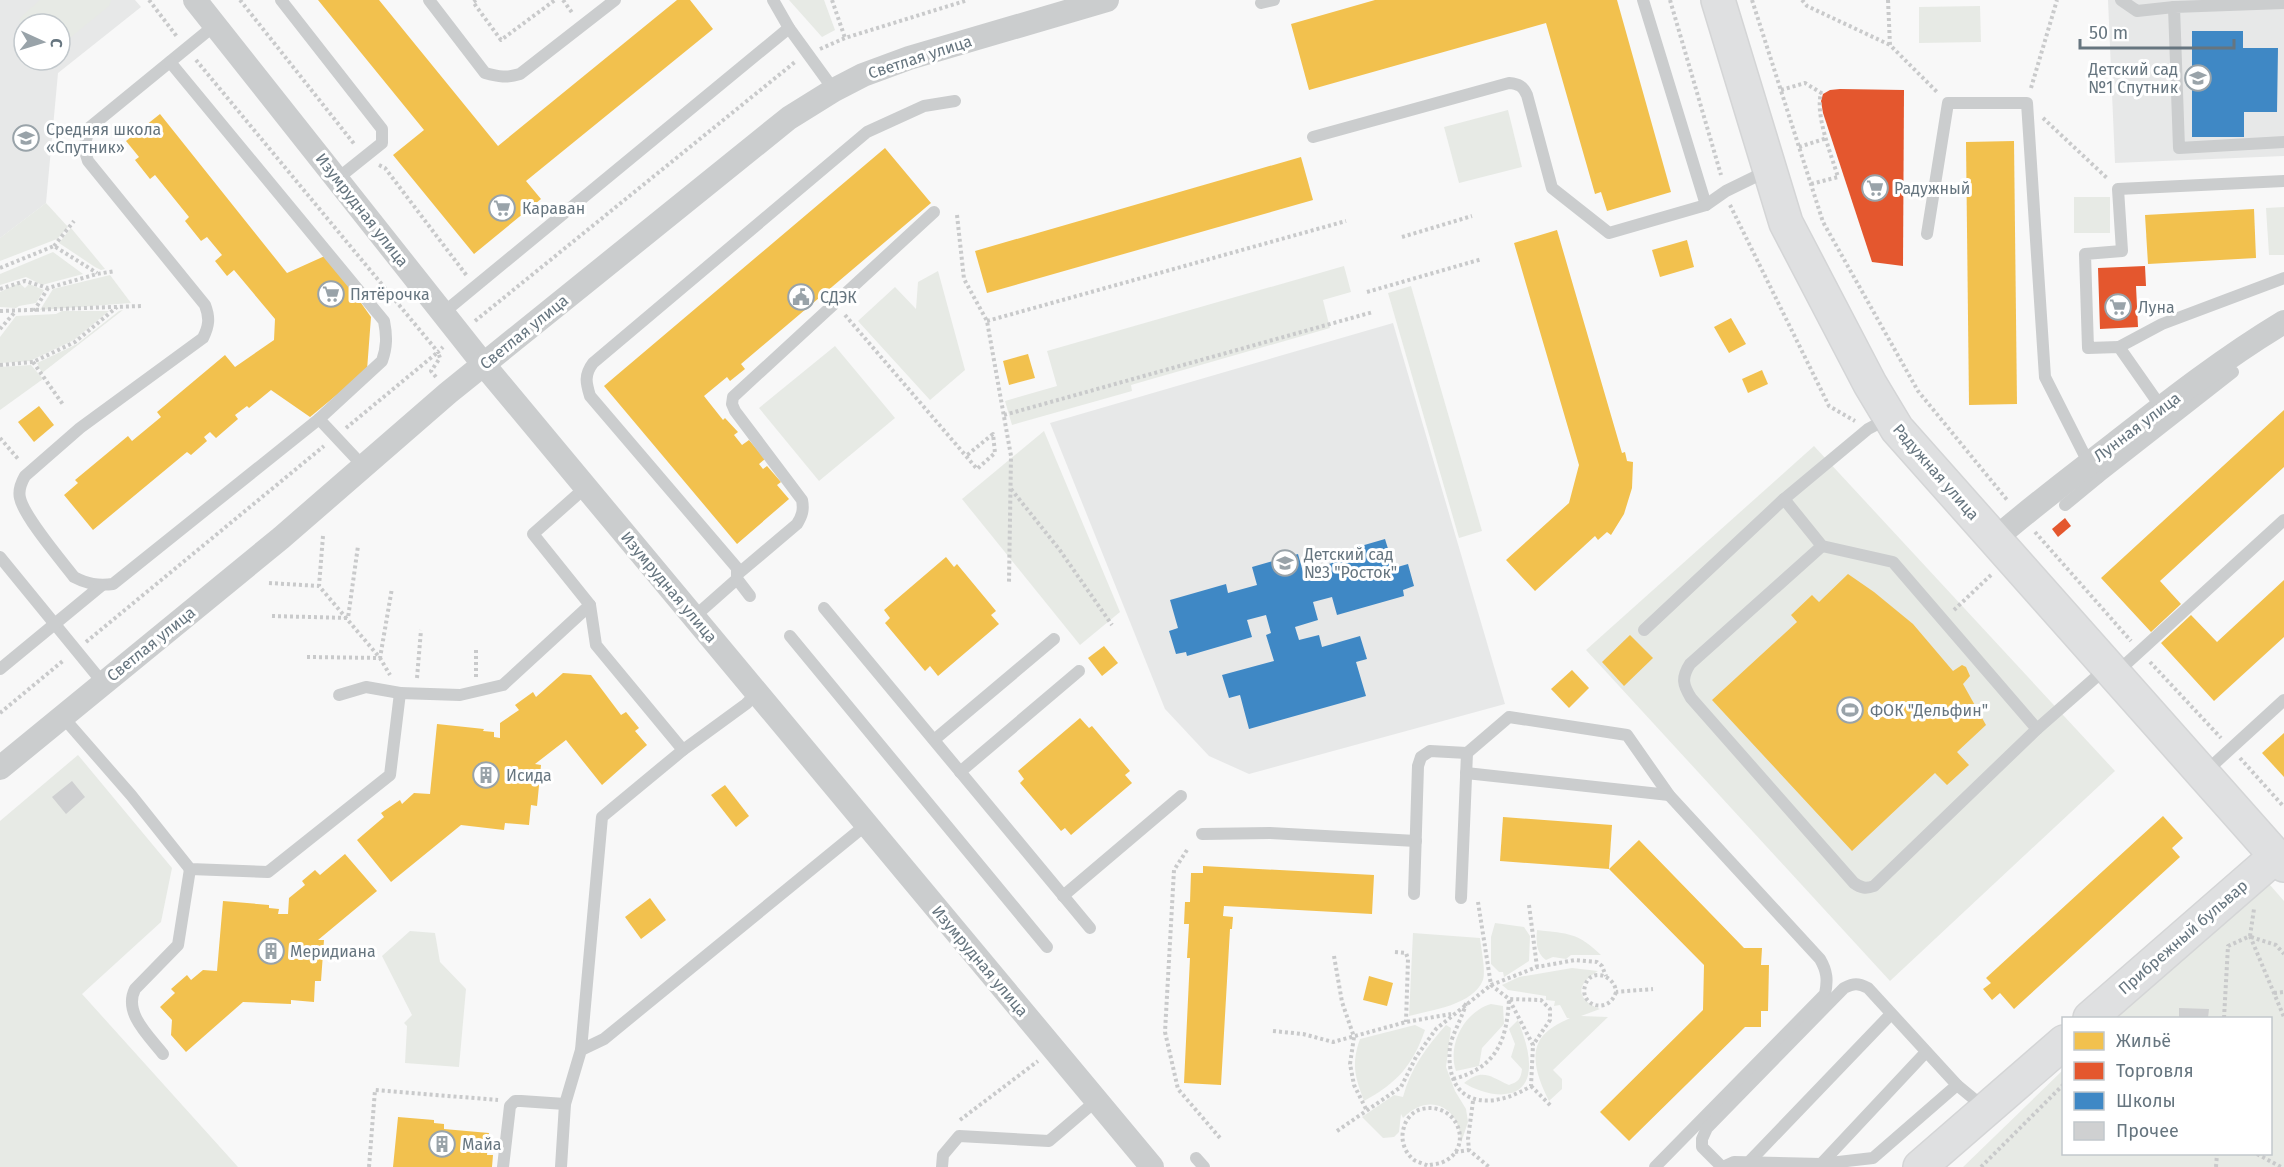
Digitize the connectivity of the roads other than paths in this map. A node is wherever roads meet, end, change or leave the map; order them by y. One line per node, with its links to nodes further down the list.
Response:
1 (195, 0): 12 (street, Изумрудная улица)
2 (281, 0): 20 (lane)
3 (429, 0): 4 (lane)
4 (615, 0)
5 (773, 0): 13 (lane)
6 (1107, 0): 15 (street, Светлая улица)
7 (1643, 0): 22 (lane)
8 (1718, 0): 19 (main road, Радужная улица)
9 (2121, 0): 11 (lane)
10 (2284, 3): 11 (lane)
11 (2174, 7): 18 (lane)
12 (215, 25): 14 (lane); 20 (street, Изумрудная улица)
13 (789, 28): 15 (lane); 26 (lane)
14 (170, 62): 33 (lane); 44 (lane)
15 (834, 90): 29 (street, Светлая улица)
16 (955, 100): 43 (lane)
17 (1313, 137): 22 (lane)
18 (2284, 142)
19 (1769, 170): 22 (lane); 32 (main road, Радужная улица)
20 (337, 178): 26 (street, Изумрудная улица)
21 (2284, 182): 28 (lane)
22 (1706, 205)
23 (934, 212): 43 (lane)
24 (1927, 234): 35 (lane)
25 (2284, 278): 28 (lane)
26 (443, 313): 29 (street, Изумрудная улица)
27 (2284, 322): 31 (street, Лунная улица)
28 (2119, 347): 31 (lane)
29 (484, 365): 34 (street, Светлая улица); 36 (street, Изумрудная улица)
30 (2233, 372): 35 (lane)
31 (2161, 407): 35 (street, Лунная улица)
32 (1890, 418): 37 (lane); 40 (main road, Радужная улица)
33 (319, 419): 34 (lane); 44 (lane)
34 (363, 466): 56 (street, Светлая улица)
35 (2094, 470): 38 (lane); 40 (street, Лунная улица)
36 (586, 487): 46 (lane); 48 (street, Изумрудная улица)
37 (1784, 499): 41 (lane); 50 (lane)
38 (2065, 505)
39 (2284, 520): 54 (lane)
40 (1995, 539): 54 (main road, Радужная улица)
41 (1822, 546): 62 (lane); 62 (lane)
42 (0, 557): 49 (lane)
43 (738, 576): 45 (lane); 48 (lane)
44 (102, 585): 49 (lane)
45 (750, 596)
46 (590, 605): 57 (lane); 64 (lane)
47 (824, 608): 63 (lane)
48 (694, 617): 58 (street, Изумрудная улица)
49 (54, 624): 53 (lane); 56 (lane)
50 (1644, 630)
51 (790, 636): 81 (lane)
52 (1054, 639): 63 (lane)
53 (0, 669)
54 (2111, 669): 62 (lane); 69 (main road, Радужная улица)
55 (1079, 671): 67 (lane)
56 (103, 683): 61 (street, Светлая улица)
57 (400, 693): 59 (lane); 76 (lane)
58 (758, 693): 64 (lane); 72 (street, Изумрудная улица)
59 (339, 695)
60 (2284, 700): 69 (lane)
61 (62, 716): 66 (street, Светлая улица); 76 (lane)
62 (2037, 729)
63 (934, 741): 67 (lane)
64 (683, 750): 85 (lane)
65 (1467, 753): 68 (lane); 70 (lane); 74 (lane)
66 (0, 768)
67 (960, 772): 78 (lane)
68 (1466, 773): 70 (lane); 79 (lane)
69 (2203, 774): 75 (main road, Радужная улица)
70 (1668, 795): 98 (lane)
71 (1181, 796): 78 (lane)
72 (867, 824): 85 (lane); 89 (street, Изумрудная улица)
73 (1202, 834): 74 (lane)
74 (1416, 841): 77 (lane)
75 (2281, 856): 83 (main road, Прибрежный бульвар)
76 (190, 869): 87 (lane)
77 (1414, 894)
78 (1063, 896): 80 (lane)
79 (1461, 898)
80 (1090, 928)
81 (1047, 947)
82 (1891, 1014): 86 (lane); 92 (lane); 99 (lane)
83 (2091, 1017)
84 (2062, 1044): 91 (main road)
85 (581, 1050): 90 (lane)
86 (1926, 1052): 88 (lane); 93 (lane)
87 (163, 1054)
88 (1957, 1085): 91 (lane); 93 (lane)
89 (1097, 1100): 94 (street, Изумрудная улица); 97 (lane)
90 (565, 1104): 95 (lane); 96 (lane)
91 (1986, 1109): 100 (main road)
92 (1749, 1162): 93 (lane); 99 (lane)
93 (1821, 1164)
94 (1148, 1166)
95 (503, 1167)
96 (561, 1167)
97 (942, 1167)
98 (1655, 1167)
99 (1723, 1167)
100 (1920, 1167)

